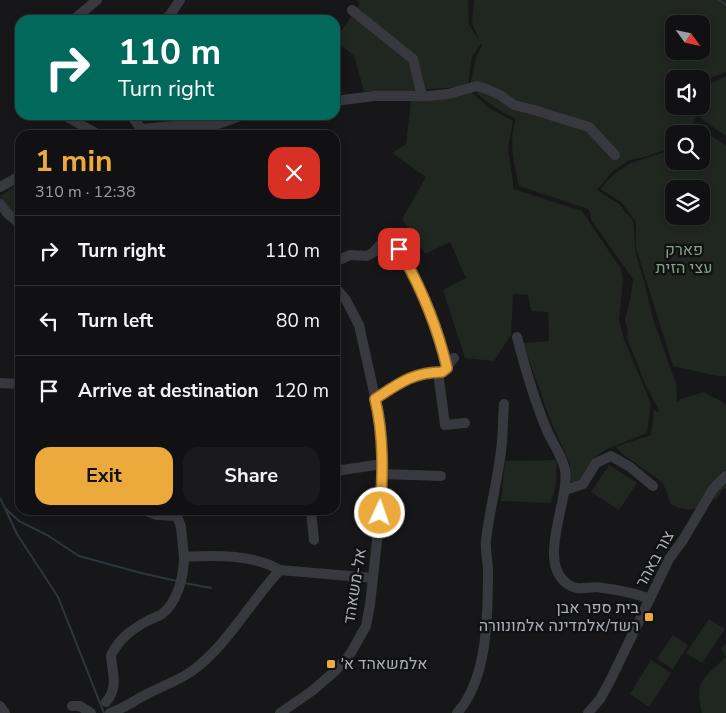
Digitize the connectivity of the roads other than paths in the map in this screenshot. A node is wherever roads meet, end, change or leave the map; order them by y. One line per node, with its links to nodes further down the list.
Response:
1 (97, 0): 4 (street)
2 (180, 0): 5 (street)
3 (352, 10): 6 (street)
4 (80, 15)
5 (170, 15)
6 (422, 96): 7 (street); 14 (street)
7 (340, 100)
8 (73, 120): 11 (street)
9 (135, 120): 12 (street)
10 (229, 120): 13 (street)
11 (90, 130)
12 (142, 130)
13 (154, 130)
14 (615, 155)
15 (15, 179): 16 (street)
16 (0, 187)
17 (0, 204): 18 (street)
18 (15, 220)
19 (340, 260): 23 (street)
20 (340, 293): 26 (street, אל-משאהד)
21 (517, 337): 34 (street)
22 (454, 358): 23 (street)
23 (443, 370): 26 (street); 28 (street)
24 (0, 382): 25 (street)
25 (15, 384)
26 (375, 399): 29 (street, אל-משאהד)
27 (504, 404): 50 (street)
28 (465, 423)
29 (383, 469): 30 (street); 31 (street); 40 (street, אל-משאהד)
30 (340, 471)
31 (441, 476)
32 (726, 476): 41 (street, צור באהר)
33 (653, 486): 34 (street)
34 (565, 490): 41 (street)
35 (167, 515): 38 (street)
36 (312, 515): 37 (street)
37 (314, 540)
38 (184, 557): 39 (street); 42 (street)
39 (280, 570): 40 (street); 48 (street)
40 (373, 578): 49 (street, אל-משאהד)
41 (650, 599): 45 (street, צור באהר)
42 (106, 702)
43 (0, 706): 46 (street)
44 (72, 706): 47 (street)
45 (593, 711)
46 (5, 713)
47 (92, 713)
48 (110, 713)
49 (280, 713)
50 (457, 713)

